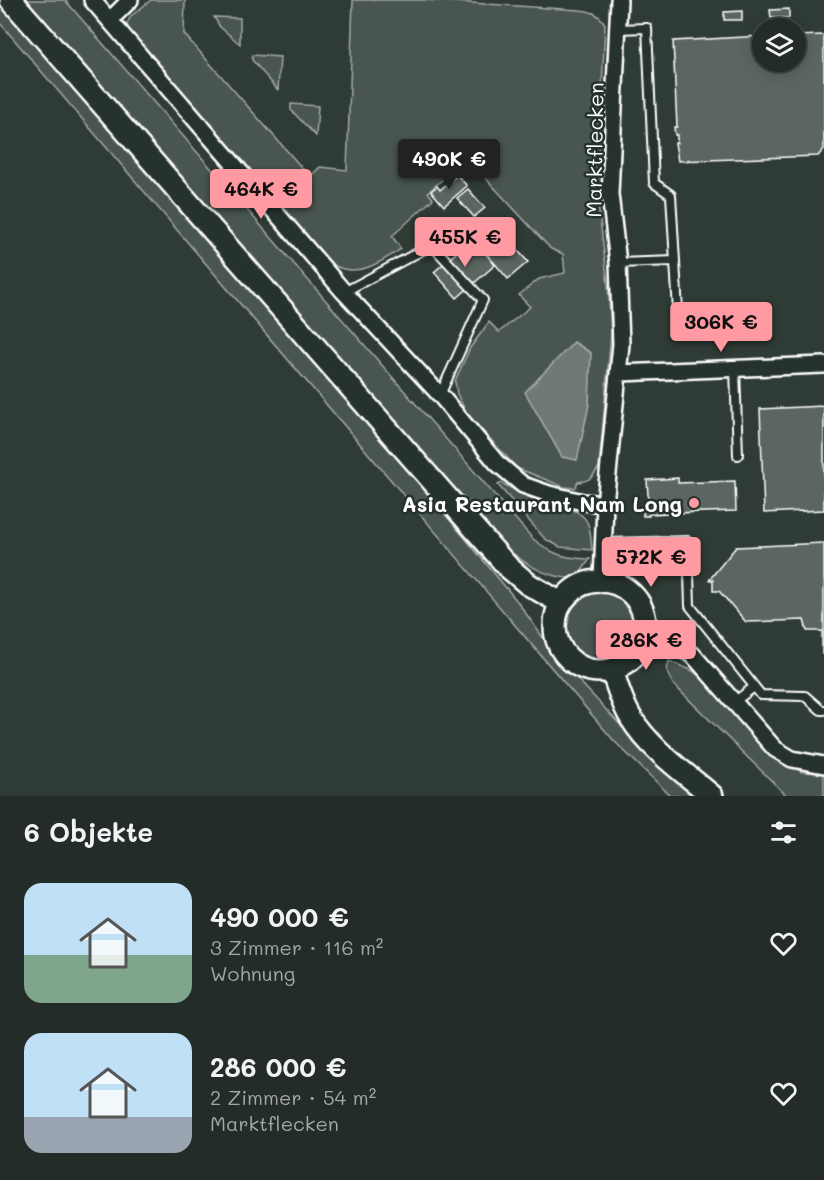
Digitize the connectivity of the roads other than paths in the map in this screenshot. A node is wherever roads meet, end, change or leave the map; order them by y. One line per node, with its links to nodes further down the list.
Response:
1 (10, 0): 19 (main road)
2 (92, 0): 5 (street)
3 (130, 0): 5 (street)
4 (619, 0): 6 (street, Marktflecken)
5 (110, 20): 9 (street)
6 (618, 29): 7 (lane); 8 (street, Marktflecken)
7 (675, 261): 8 (lane); 10 (lane)
8 (618, 263): 13 (street, Marktflecken)
9 (344, 292): 14 (street); 14 (lane)
10 (698, 326)
11 (824, 365): 12 (street)
12 (735, 369): 13 (street); 15 (lane)
13 (619, 373): 16 (street, Marktflecken)
14 (440, 395): 16 (street)
15 (738, 455)
16 (605, 504): 17 (street, Marktflecken)
17 (604, 543): 18 (street, Marktflecken); 22 (lane)
18 (602, 581): 19 (main road); 20 (main road)
19 (561, 603): 21 (main road)
20 (644, 636): 21 (main road); 23 (street)
21 (612, 670): 26 (main road)
22 (754, 687): 23 (lane); 24 (lane)
23 (734, 702): 25 (street)
24 (824, 710)
25 (824, 765)
26 (712, 796)

